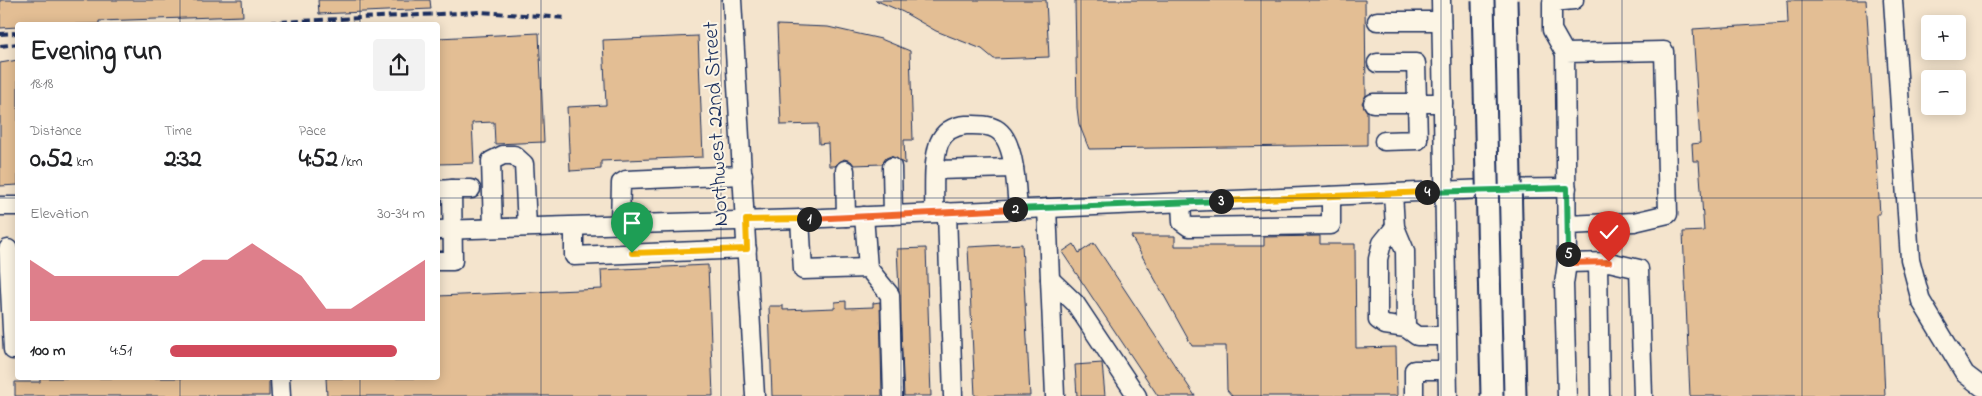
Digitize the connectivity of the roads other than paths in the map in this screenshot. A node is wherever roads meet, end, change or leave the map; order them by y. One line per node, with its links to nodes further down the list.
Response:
1 (732, 0): 19 (street, Northwest 22nd Street)
2 (1441, 0): 8 (street)
3 (1484, 0): 22 (street); 67 (main road, bridge)
4 (1506, 0): 68 (main road, bridge)
5 (1574, 0): 9 (street)
6 (1893, 0): 57 (street)
7 (1377, 21): 8 (street)
8 (1441, 21): 12 (street)
9 (1565, 53): 21 (street); 39 (street)
10 (1377, 63): 11 (street)
11 (1417, 103): 12 (street); 13 (street); 14 (street)
12 (1443, 103): 24 (street)
13 (1373, 104)
14 (1384, 140)
15 (892, 167): 33 (street)
16 (1014, 168): 18 (street); 18 (street); 31 (street)
17 (845, 170): 35 (street)
18 (936, 170): 32 (street)
19 (743, 175): 37 (street, Northwest 22nd Street); 38 (street)
20 (471, 188): 23 (street)
21 (1567, 188): 22 (street); 39 (street)
22 (1486, 189): 24 (street); 66 (street)
23 (445, 190): 44 (street)
24 (1444, 191): 25 (street); 53 (street)
25 (1394, 193): 26 (street); 41 (street)
26 (1331, 196): 27 (street); 27 (street)
27 (1181, 202): 30 (street)
28 (0, 206): 29 (street)
29 (15, 206)
30 (1047, 208): 31 (street); 51 (street)
31 (1018, 209): 32 (street)
32 (940, 212): 33 (street); 61 (street)
33 (893, 215): 34 (street)
34 (864, 216): 35 (street); 50 (street)
35 (846, 217): 36 (street)
36 (800, 219): 37 (street); 50 (street)
37 (746, 220): 38 (street); 46 (street, Northwest 22nd Street)
38 (620, 225): 40 (street)
39 (1568, 225): 49 (street)
40 (574, 227): 43 (street); 46 (street)
41 (1395, 227): 52 (street); 52 (street)
42 (493, 228): 43 (street); 43 (street); 44 (street)
43 (527, 228)
44 (446, 229): 47 (street)
45 (9, 249): 54 (street)
46 (747, 249): 59 (street, Northwest 22nd Street)
47 (440, 261)
48 (1598, 262): 49 (street); 70 (street); 71 (street)
49 (1568, 263): 69 (street)
50 (868, 268): 60 (street)
51 (1050, 278): 62 (street); 63 (street)
52 (1406, 328): 53 (street)
53 (1446, 336): 55 (street)
54 (13, 350)
55 (1447, 370): 64 (street); 65 (street)
56 (280, 380): 58 (street)
57 (1982, 387)
58 (281, 396)
59 (755, 396)
60 (893, 396)
61 (953, 396)
62 (1055, 396)
63 (1137, 396)
64 (1414, 396)
65 (1448, 396)
66 (1481, 396)
67 (1492, 396)
68 (1515, 396)
69 (1567, 396)
70 (1600, 396)
71 (1643, 396)

